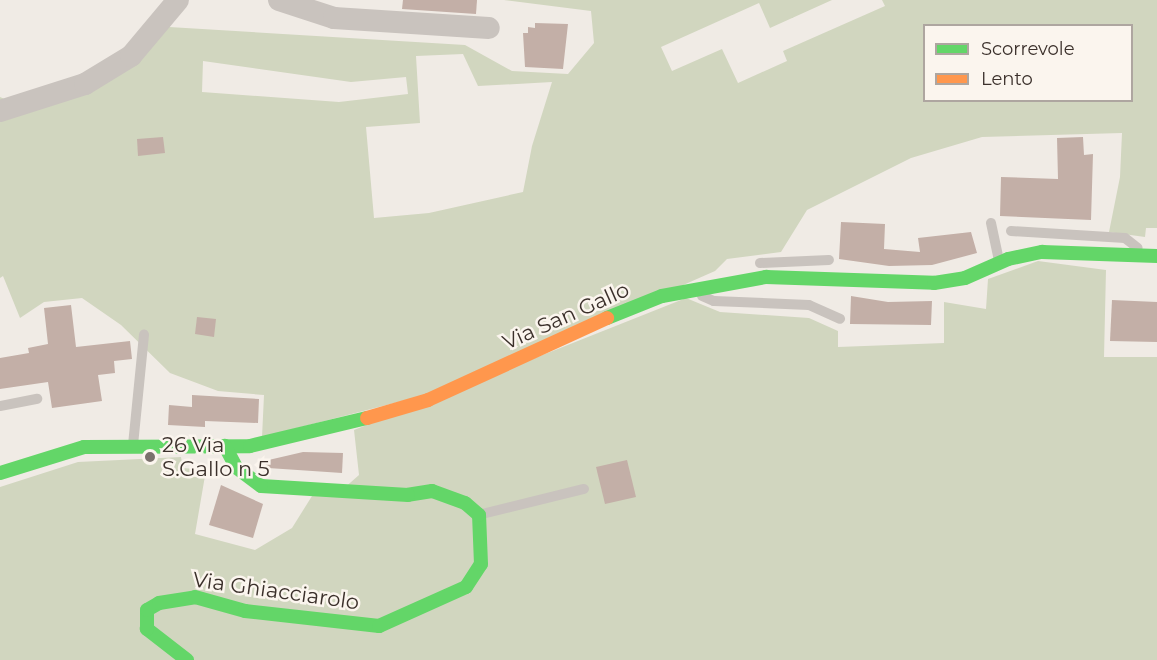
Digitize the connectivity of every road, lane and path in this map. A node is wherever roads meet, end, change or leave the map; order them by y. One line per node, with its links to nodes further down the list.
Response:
1 (178, 0): 4 (street)
2 (279, 0): 3 (street)
3 (489, 28)
4 (0, 111)
5 (991, 223): 10 (lane)
6 (1011, 231): 7 (lane)
7 (1142, 256): 8 (street, Via San Gallo); 10 (street, Via San Gallo)
8 (1157, 256)
9 (829, 260): 11 (lane)
10 (999, 263): 13 (street, Via San Gallo)
11 (750, 265)
12 (730, 269): 13 (lane)
13 (707, 286): 14 (street, Via San Gallo)
14 (687, 290): 15 (lane); 21 (street, Via San Gallo)
15 (840, 319)
16 (144, 335): 20 (lane)
17 (37, 399): 18 (lane)
18 (0, 406)
19 (171, 434): 21 (lane)
20 (133, 446): 22 (street, Via San Gallo); 23 (street, Via San Gallo)
21 (250, 446): 22 (street, Via San Gallo)
22 (225, 447): 25 (street)
23 (0, 473)
24 (584, 489): 25 (lane)
25 (479, 515): 26 (street, Via Ghiacciarolo)
26 (187, 660)

